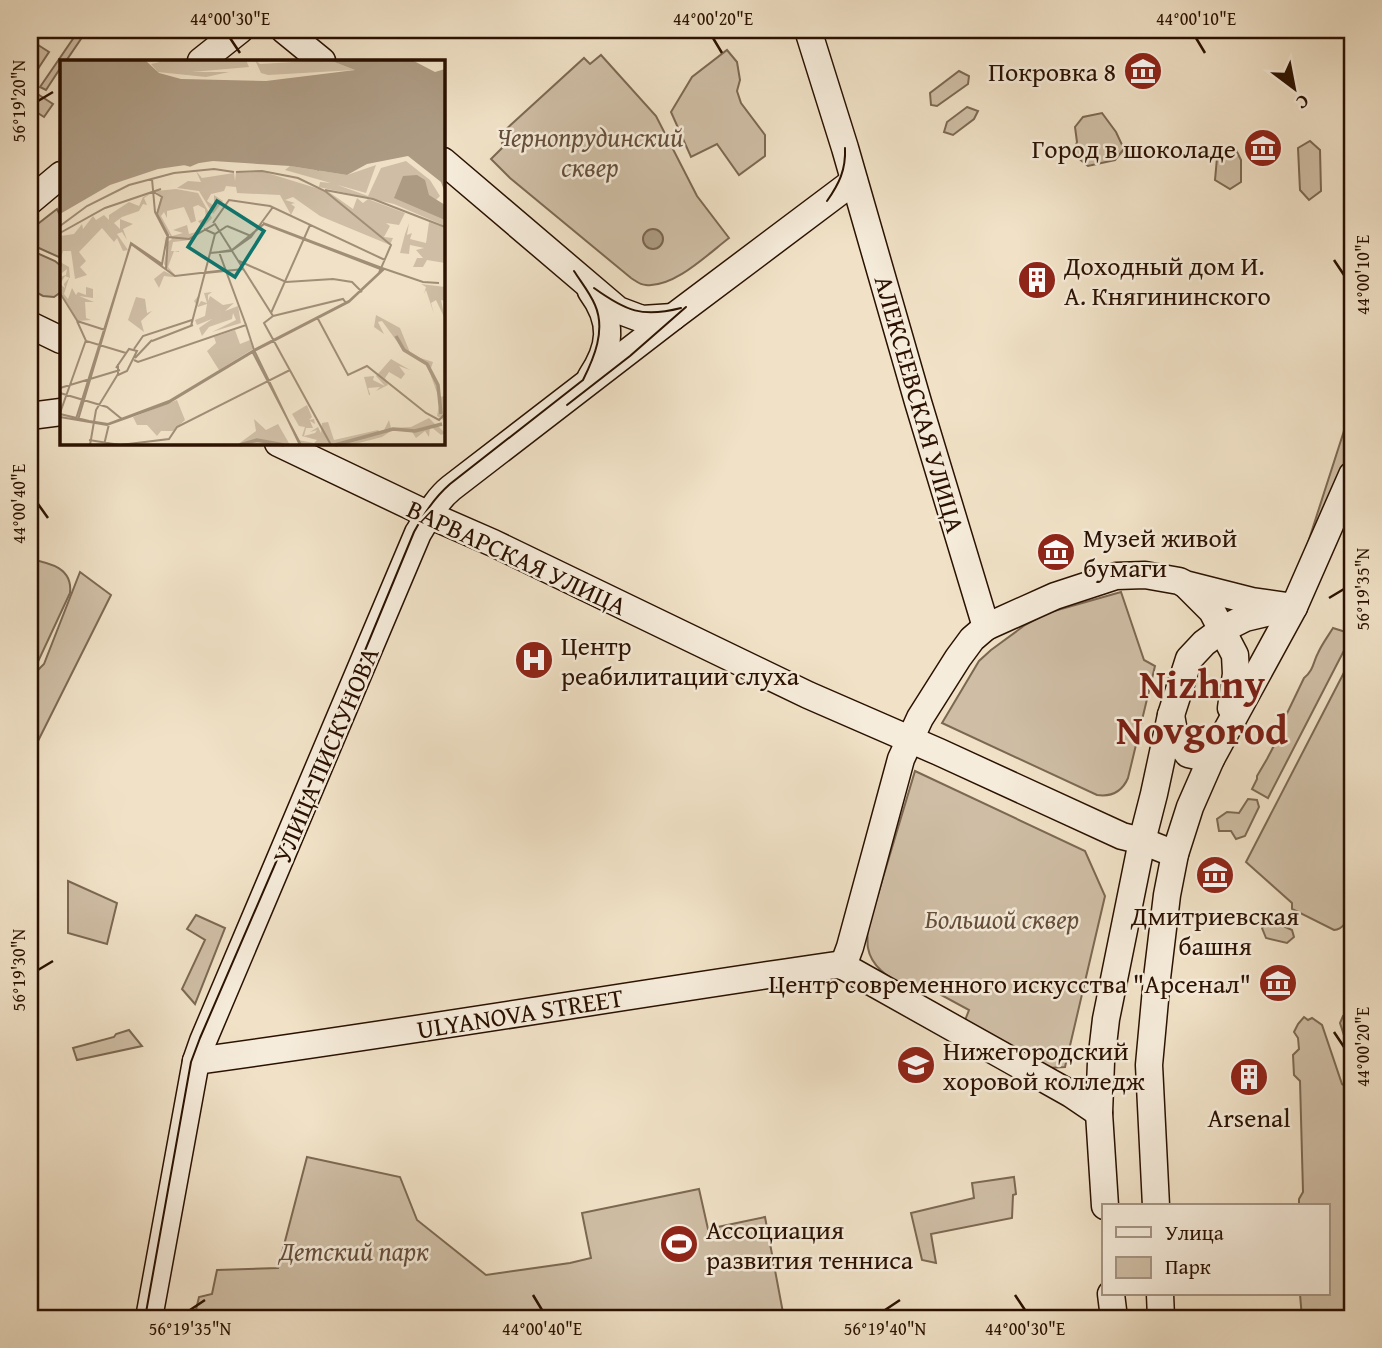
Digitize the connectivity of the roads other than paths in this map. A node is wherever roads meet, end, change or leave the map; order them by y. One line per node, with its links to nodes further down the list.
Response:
1 (240, 30): 4 (street)
2 (808, 30): 8 (street, АЛЕКСЕЕВСКАЯ УЛИЦА)
3 (286, 32): 5 (street)
4 (202, 60)
5 (321, 60)
6 (444, 162): 10 (street)
7 (60, 176): 9 (street)
8 (854, 181): 11 (street, УЛИЦА ПИСКУНОВА); 22 (street, АЛЕКСЕЕВСКАЯ УЛИЦА)
9 (30, 201)
10 (588, 283): 11 (street); 14 (street)
11 (679, 312): 14 (street, УЛИЦА ПИСКУНОВА)
12 (30, 325): 13 (street)
13 (60, 340)
14 (586, 385): 19 (street, УЛИЦА ПИСКУНОВА)
15 (60, 412): 16 (street)
16 (30, 416)
17 (280, 444): 19 (street, ВАРВАРСКАЯ УЛИЦА)
18 (1352, 475): 21 (street)
19 (429, 515): 27 (street, ВАРВАРСКАЯ УЛИЦА); 32 (street, УЛИЦА ПИСКУНОВА)
20 (1185, 584): 21 (street); 22 (street); 23 (street)
21 (1294, 607): 23 (street); 26 (street)
22 (986, 628): 27 (street)
23 (1223, 629): 24 (street); 26 (street)
24 (1189, 659): 25 (street); 26 (street)
25 (1171, 715): 28 (street); 29 (street)
26 (1230, 723): 28 (street)
27 (910, 739): 29 (street, ВАРВАРСКАЯ УЛИЦА); 31 (street)
28 (1211, 759): 30 (street)
29 (1142, 841): 30 (street, ВАРВАРСКАЯ УЛИЦА); 33 (street)
30 (1175, 853): 35 (street)
31 (843, 966): 32 (street, ULYANOVA STREET); 33 (street)
32 (196, 1061): 38 (street, УЛИЦА ПИСКУНОВА)
33 (1099, 1113): 34 (street)
34 (1105, 1204)
35 (1156, 1204)
36 (1111, 1296): 39 (street)
37 (1160, 1296): 40 (street)
38 (149, 1318)
39 (1114, 1318)
40 (1161, 1318)

